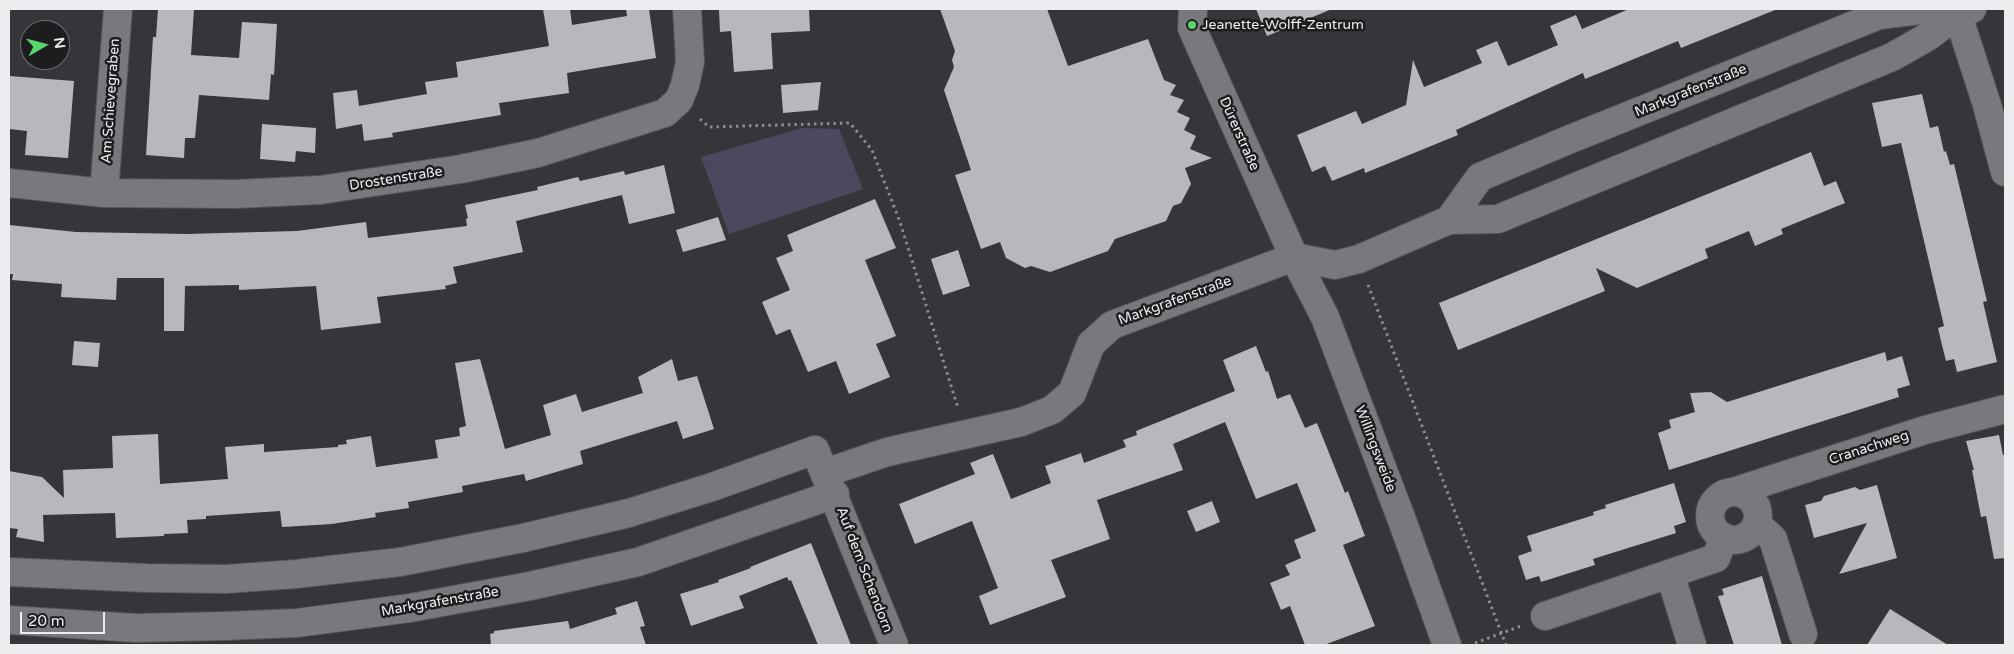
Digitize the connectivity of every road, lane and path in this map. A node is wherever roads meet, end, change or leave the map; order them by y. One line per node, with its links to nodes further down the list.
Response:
1 (118, 9): 8 (street, Am Schievegraben)
2 (687, 9): 5 (street)
3 (1193, 9): 10 (street, Dürerstraße)
4 (1962, 11): 6 (street); 9 (street, Markgrafenstraße); 9 (street, Markgrafenstraße)
5 (679, 100): 8 (street, Drostenstraße); 13 (path)
6 (2005, 172)
7 (9, 183): 8 (street, Drostenstraße)
8 (104, 193)
9 (1449, 220): 11 (street, Markgrafenstraße)
10 (1294, 258): 11 (street, Markgrafenstraße); 13 (street, Markgrafenstraße); 26 (street, Willingsweide)
11 (1358, 259): 22 (path)
12 (2005, 409): 15 (street, Cranachweg)
13 (967, 435): 14 (street, Markgrafenstraße)
14 (830, 483): 18 (street); 24 (street, Markgrafenstraße); 25 (street, Auf dem Schendorn)
15 (1734, 492): 16 (street); 17 (street, Cranachweg)
16 (1757, 524): 17 (street); 23 (street)
17 (1724, 537): 19 (street)
18 (9, 572)
19 (1670, 574): 20 (street); 29 (street)
20 (1545, 616): 22 (path)
21 (9, 620): 24 (street, Markgrafenstraße)
22 (1502, 633): 27 (path); 28 (path)
23 (1803, 634)
24 (226, 636)
25 (894, 645)
26 (1447, 645)
27 (1470, 645)
28 (1506, 645)
29 (1692, 645)

